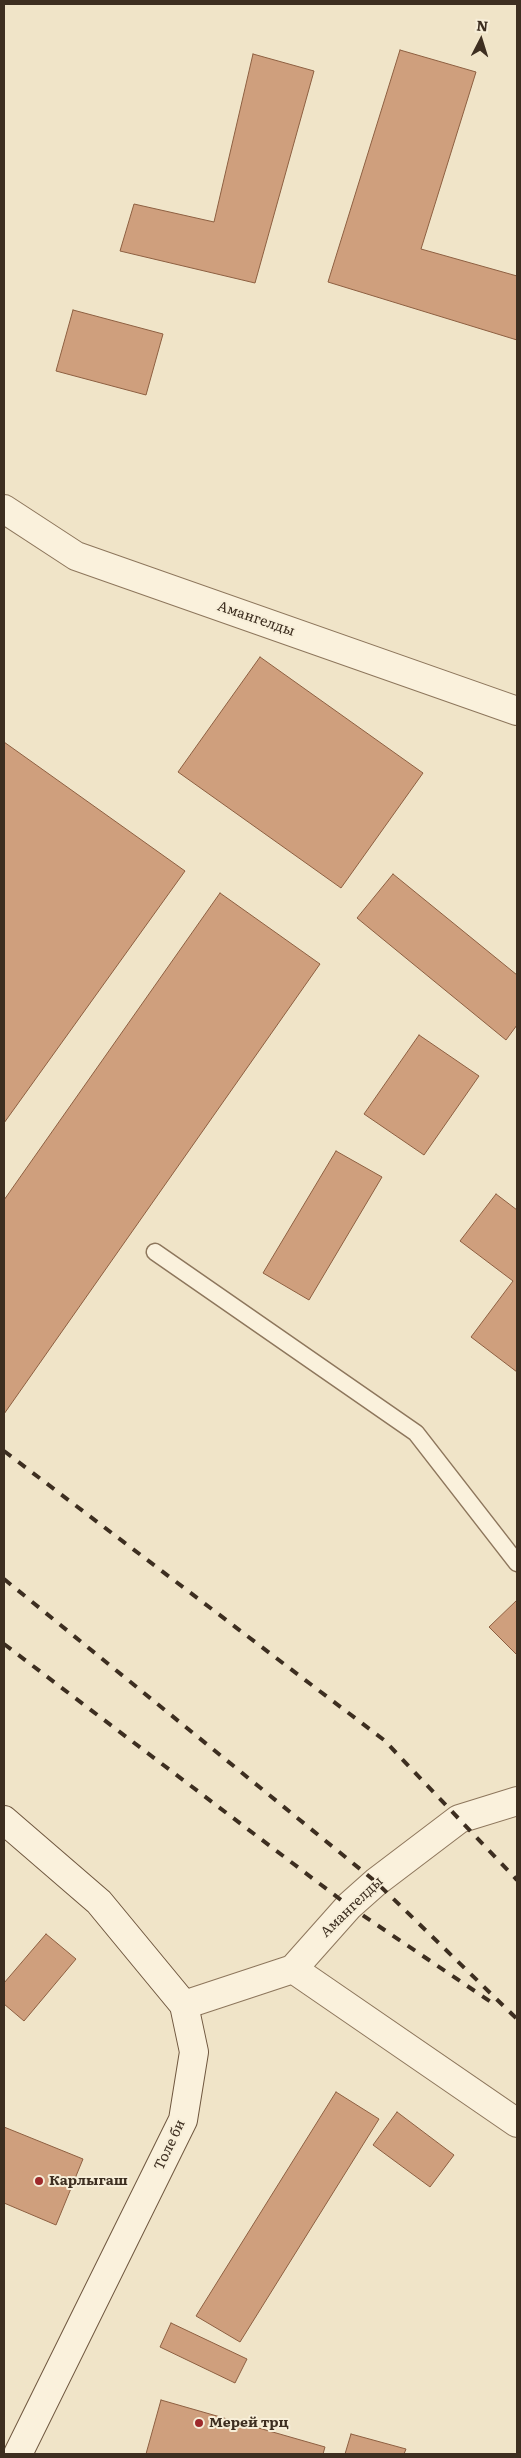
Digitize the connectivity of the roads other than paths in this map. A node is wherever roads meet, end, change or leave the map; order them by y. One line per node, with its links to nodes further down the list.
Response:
1 (4, 509): 2 (street, Амангелды)
2 (517, 711)
3 (155, 1252): 4 (lane)
4 (517, 1563)
5 (517, 1801): 7 (street, Амангелды)
6 (4, 1820): 8 (street, Толе би)
7 (293, 1969): 8 (street); 9 (street)
8 (184, 2005): 10 (street, Толе би)
9 (517, 2123)
10 (18, 2454)

